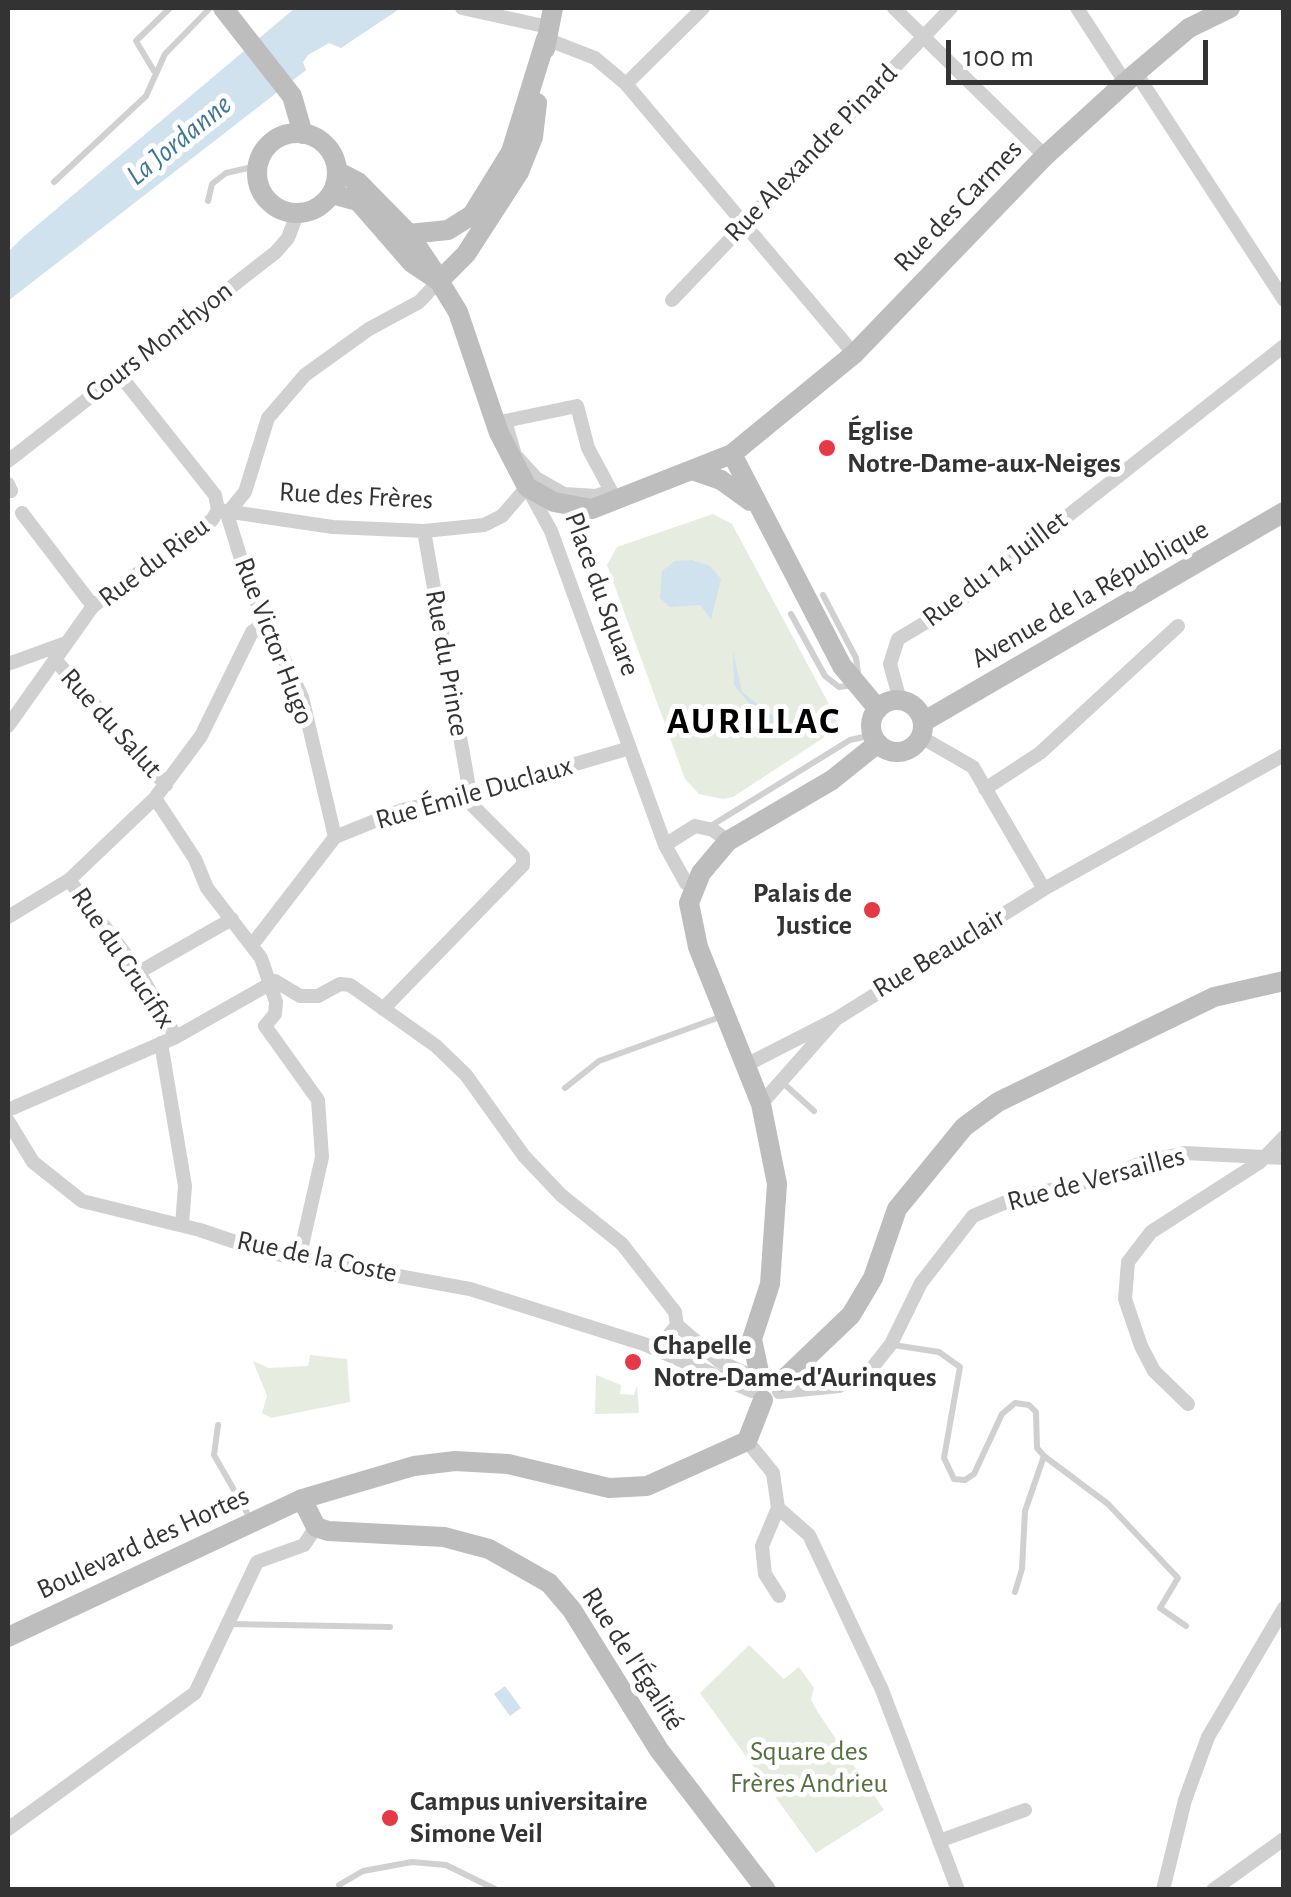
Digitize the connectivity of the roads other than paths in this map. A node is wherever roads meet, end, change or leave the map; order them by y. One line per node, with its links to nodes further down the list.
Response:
1 (170, 8): 12 (lane)
2 (210, 8): 12 (lane)
3 (462, 8): 10 (street)
4 (703, 8): 14 (street)
5 (894, 8): 11 (street)
6 (952, 8): 11 (street, Rue Alexandre Pinard)
7 (1077, 8): 13 (street)
8 (1230, 8): 13 (street, Rue des Carmes)
9 (229, 10): 16 (street)
10 (549, 24): 14 (street); 15 (street); 26 (street)
11 (923, 36): 17 (street); 24 (street, Rue Alexandre Pinard)
12 (155, 71): 20 (lane)
13 (1131, 78): 17 (street, Rue des Carmes); 28 (street)
14 (626, 84): 24 (street)
15 (525, 112): 25 (street); 26 (lane)
16 (303, 134): 18 (street); 19 (street)
17 (1044, 156): 30 (street, Rue des Carmes)
18 (257, 166): 22 (lane); 23 (street)
19 (337, 171): 21 (street); 25 (street)
20 (54, 182)
21 (332, 194): 23 (street); 26 (street)
22 (208, 201)
23 (297, 214): 31 (street, Cours Monthyon)
24 (743, 222): 27 (street, Rue Alexandre Pinard); 30 (street)
25 (409, 234): 26 (street)
26 (439, 281): 36 (street); 38 (street)
27 (672, 300)
28 (1284, 300)
29 (1284, 346): 51 (street, Rue du 14 Juillet)
30 (854, 354): 33 (street, Rue des Carmes)
31 (120, 374): 34 (street, Cours Monthyon); 38 (street, Rue Victor Hugo)
32 (577, 406): 32 (street)
33 (732, 454): 35 (street, Rue des Carmes); 37 (street)
34 (8, 461)
35 (695, 471): 36 (street); 37 (street)
36 (527, 488): 41 (street, Rue des Frères); 56 (street, Place du Square)
37 (756, 507): 50 (street)
38 (223, 512): 41 (street, Rue des Frères); 43 (street, Rue du Rieu); 45 (street, Rue Victor Hugo)
39 (1284, 512): 54 (street, Avenue de la République)
40 (22, 513): 43 (street)
41 (424, 530): 60 (street, Rue du Prince)
42 (823, 596): 50 (lane)
43 (93, 606): 47 (street, Rue du Rieu)
44 (790, 614): 50 (lane)
45 (266, 623): 58 (street); 63 (street, Rue Victor Hugo)
46 (1178, 626): 59 (street)
47 (63, 644): 48 (street, Rue du Rieu); 49 (street)
48 (57, 662): 53 (street, Rue du Rieu); 58 (street, Rue du Salut)
49 (8, 664)
50 (854, 685): 52 (street)
51 (900, 700): 52 (street); 54 (street)
52 (878, 709): 55 (street)
53 (8, 723)
54 (922, 729): 55 (street); 59 (street)
55 (875, 739): 62 (lane); 64 (street)
56 (630, 748): 60 (street, Rue Émile Duclaux); 65 (street, Place du Square)
57 (1284, 756): 68 (street, Rue Beauclair)
58 (166, 785): 61 (street)
59 (986, 789): 68 (street)
60 (469, 795): 63 (street, Rue Émile Duclaux); 75 (street)
61 (154, 798): 66 (street); 70 (street)
62 (706, 828): 64 (street); 65 (street)
63 (336, 836): 71 (street)
64 (728, 841): 67 (street)
65 (665, 845): 67 (street, Place du Square)
66 (69, 880): 69 (street); 72 (street, Rue du Crucifix)
67 (694, 887): 76 (street)
68 (1044, 890): 77 (street, Rue Beauclair)
69 (8, 917)
70 (232, 919): 71 (street); 72 (street)
71 (252, 945): 74 (street)
72 (139, 972): 78 (street, Rue du Crucifix)
73 (1284, 980): 94 (street)
74 (270, 984): 75 (street); 78 (street); 90 (street)
75 (384, 1009): 91 (street)
76 (726, 1015): 79 (street); 81 (lane)
77 (836, 1020): 79 (street, Rue Beauclair); 80 (street, Rue Beauclair)
78 (169, 1040): 83 (street); 89 (street)
79 (746, 1065): 82 (street)
80 (782, 1082): 82 (street, Rue Beauclair); 84 (lane)
81 (565, 1088)
82 (761, 1104): 94 (street)
83 (8, 1110)
84 (814, 1111)
85 (8, 1120): 89 (street, Rue de la Coste)
86 (1284, 1137): 87 (street)
87 (1262, 1156): 88 (street, Rue de Versailles); 92 (street, Rue de Versailles); 95 (street, Rue de Versailles)
88 (1284, 1158)
89 (182, 1225): 90 (street, Rue de la Coste)
90 (299, 1259): 93 (street, Rue de la Coste)
91 (677, 1325): 93 (street); 94 (street)
92 (891, 1344): 94 (street, Rue de Versailles); 98 (lane)
93 (651, 1347): 94 (street, Rue de la Coste)
94 (764, 1386): 97 (street)
95 (1188, 1404)
96 (218, 1425): 101 (lane)
97 (748, 1441): 99 (street, Boulevard des Hortes); 100 (street)
98 (1044, 1456): 105 (lane); 110 (lane)
99 (302, 1499): 101 (street, Boulevard des Hortes); 102 (street)
100 (778, 1508): 103 (street); 104 (street)
101 (252, 1522): 111 (street, Boulevard des Hortes)
102 (316, 1527): 108 (street); 118 (street, Rue de l'Égalité)
103 (768, 1531): 104 (street); 106 (street)
104 (803, 1531): 115 (street)
105 (1015, 1592)
106 (779, 1596)
107 (1284, 1608): 120 (street)
108 (229, 1624): 109 (lane); 113 (street)
109 (390, 1626)
110 (1186, 1626)
111 (8, 1637)
112 (1024, 1810): 115 (street)
113 (8, 1829)
114 (1284, 1839): 121 (street)
115 (940, 1841): 119 (street)
116 (341, 1890): 117 (lane)
117 (497, 1890)
118 (766, 1890)
119 (958, 1890)
120 (1164, 1890)
121 (1213, 1890)

